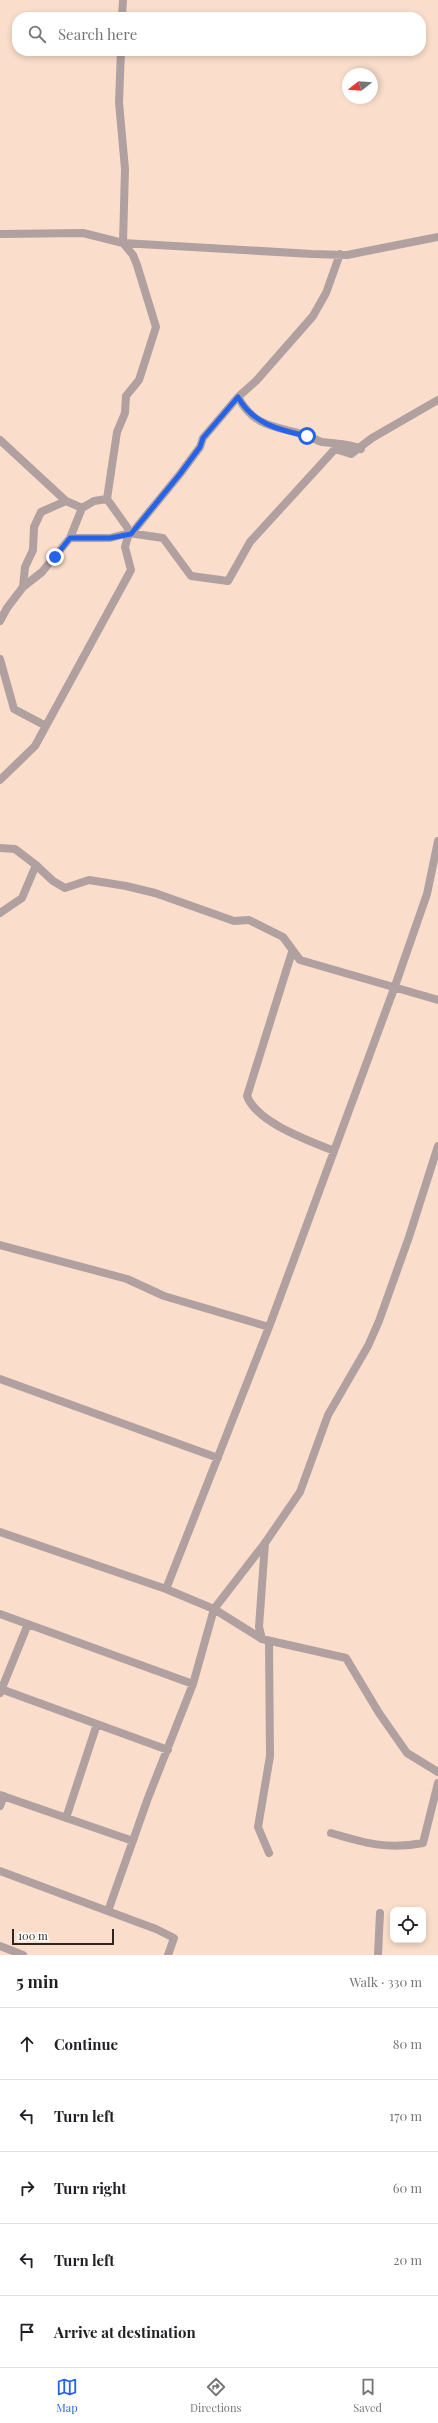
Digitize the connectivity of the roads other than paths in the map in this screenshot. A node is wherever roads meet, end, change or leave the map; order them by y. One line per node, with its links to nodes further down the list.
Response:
1 (123, 0): 2 (street)
2 (122, 12)
3 (121, 56): 6 (street)
4 (0, 234): 6 (street)
5 (438, 237): 7 (street)
6 (123, 243): 7 (street); 12 (street)
7 (340, 254): 8 (street)
8 (238, 397): 11 (street); 15 (street)
9 (438, 400): 11 (street)
10 (0, 440): 13 (street)
11 (361, 449): 15 (street)
12 (107, 499): 14 (street); 15 (street)
13 (66, 501): 14 (street); 17 (street)
14 (82, 508): 16 (street)
15 (130, 533): 16 (street); 20 (street)
16 (70, 538): 17 (street)
17 (23, 587): 18 (street)
18 (0, 621)
19 (0, 660): 20 (street)
20 (46, 726): 21 (street)
21 (0, 780)
22 (438, 841): 27 (street)
23 (0, 848): 24 (street)
24 (36, 865): 25 (street); 26 (street)
25 (0, 913)
26 (292, 952): 27 (street); 30 (street)
27 (395, 986): 28 (street); 30 (street)
28 (438, 1000)
29 (438, 1146): 36 (street)
30 (334, 1151): 32 (street)
31 (0, 1245): 32 (street)
32 (269, 1327): 34 (street)
33 (0, 1379): 34 (street)
34 (218, 1458): 37 (street)
35 (0, 1532): 37 (street)
36 (265, 1543): 38 (street); 41 (street)
37 (166, 1589): 38 (street)
38 (214, 1609): 41 (street); 42 (street)
39 (0, 1614): 40 (street)
40 (28, 1624): 42 (street); 43 (street)
41 (265, 1640): 46 (street); 53 (street)
42 (193, 1684): 45 (street)
43 (1, 1691): 44 (street)
44 (97, 1724): 45 (street); 50 (street)
45 (168, 1750): 52 (street)
46 (438, 1772)
47 (438, 1784): 51 (street)
48 (2, 1796): 49 (street); 50 (street)
49 (0, 1806)
50 (66, 1818): 52 (street)
51 (331, 1832)
52 (132, 1841): 55 (street)
53 (269, 1852)
54 (0, 1871): 55 (street)
55 (108, 1911): 59 (street)
56 (380, 1913): 60 (street)
57 (0, 1946): 58 (street)
58 (23, 1955)
59 (168, 1955)
60 (378, 1955)

